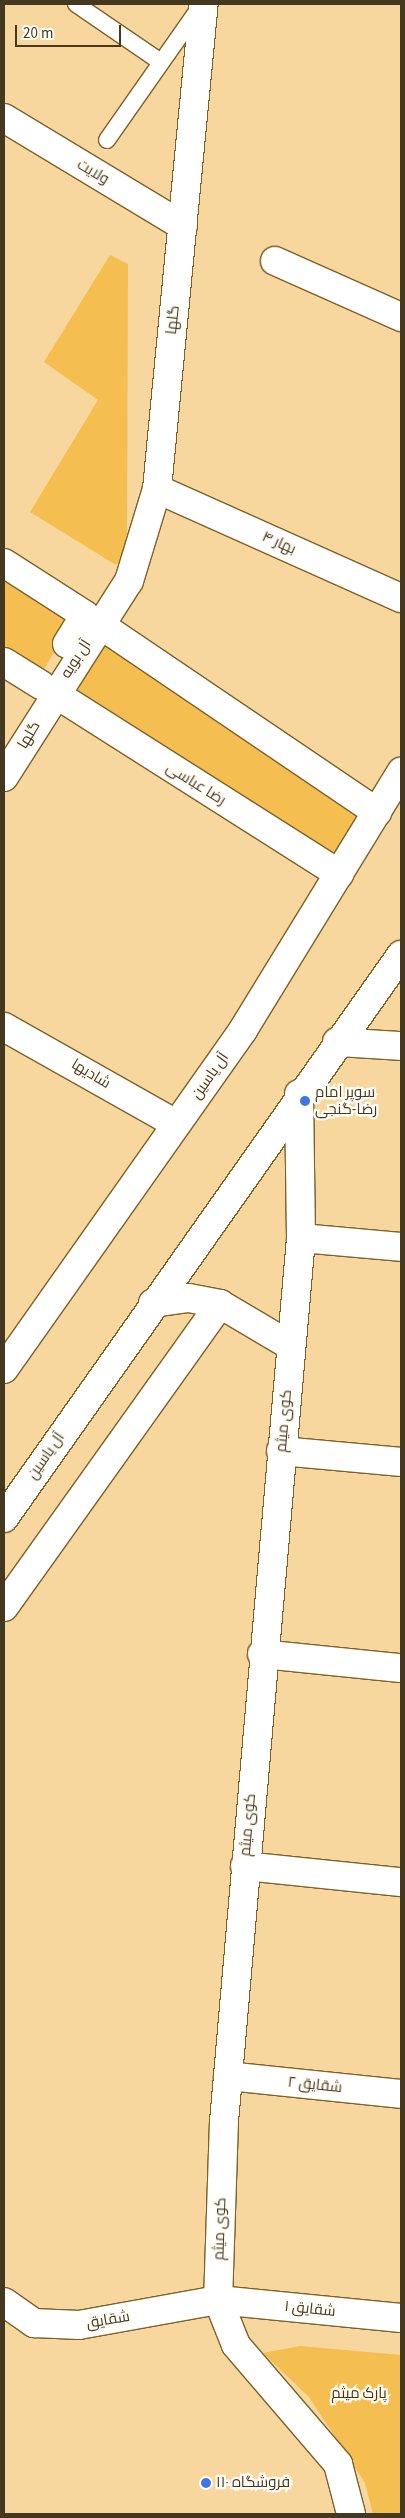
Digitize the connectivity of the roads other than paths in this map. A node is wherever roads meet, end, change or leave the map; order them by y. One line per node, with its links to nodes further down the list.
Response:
1 (76, 4): 3 (lane)
2 (203, 4): 3 (lane); 6 (street, گلها)
3 (161, 62): 5 (lane)
4 (4, 118): 6 (street, ولایت)
5 (107, 140)
6 (183, 226): 9 (street, گلها)
7 (274, 261): 8 (street)
8 (401, 317)
9 (157, 488): 11 (street, بهار ۴); 12 (street, گلها)
10 (4, 563): 14 (street)
11 (401, 598)
12 (99, 624): 14 (street, آل بویه); 18 (street)
13 (4, 662): 14 (street, رضا عباسی)
14 (47, 689): 15 (street); 17 (street, گلها); 19 (street, رضا عباسی)
15 (4, 746)
16 (401, 772): 18 (street, آل یاسین)
17 (4, 777)
18 (377, 812): 19 (street, آل یاسین)
19 (339, 874): 25 (street, آل یاسین)
20 (401, 955): 22 (street, آل یاسین)
21 (4, 1027): 25 (street, شادیها)
22 (337, 1042): 23 (street); 24 (street, آل یاسین)
23 (401, 1046)
24 (299, 1094): 26 (street, کوی میثم); 28 (street, آل یاسین)
25 (176, 1124): 31 (street, آل یاسین)
26 (301, 1238): 27 (street); 30 (street, کوی میثم)
27 (401, 1247)
28 (153, 1302): 29 (street); 34 (street, آل یاسین)
29 (220, 1304): 30 (street); 35 (street)
30 (291, 1346): 32 (street, کوی میثم)
31 (4, 1369)
32 (281, 1451): 33 (street); 36 (street, کوی میثم)
33 (401, 1462)
34 (4, 1518)
35 (4, 1608)
36 (262, 1654): 37 (street); 38 (street, کوی میثم)
37 (401, 1668)
38 (244, 1866): 39 (street); 40 (street, کوی میثم)
39 (401, 1882)
40 (228, 2076): 41 (street, شقایق ۲); 42 (street, کوی میثم)
41 (401, 2094)
42 (218, 2300): 43 (street, شقایق); 44 (street, شقایق ۱); 45 (street, کوی میثم)
43 (4, 2302)
44 (401, 2318)
45 (351, 2514)

